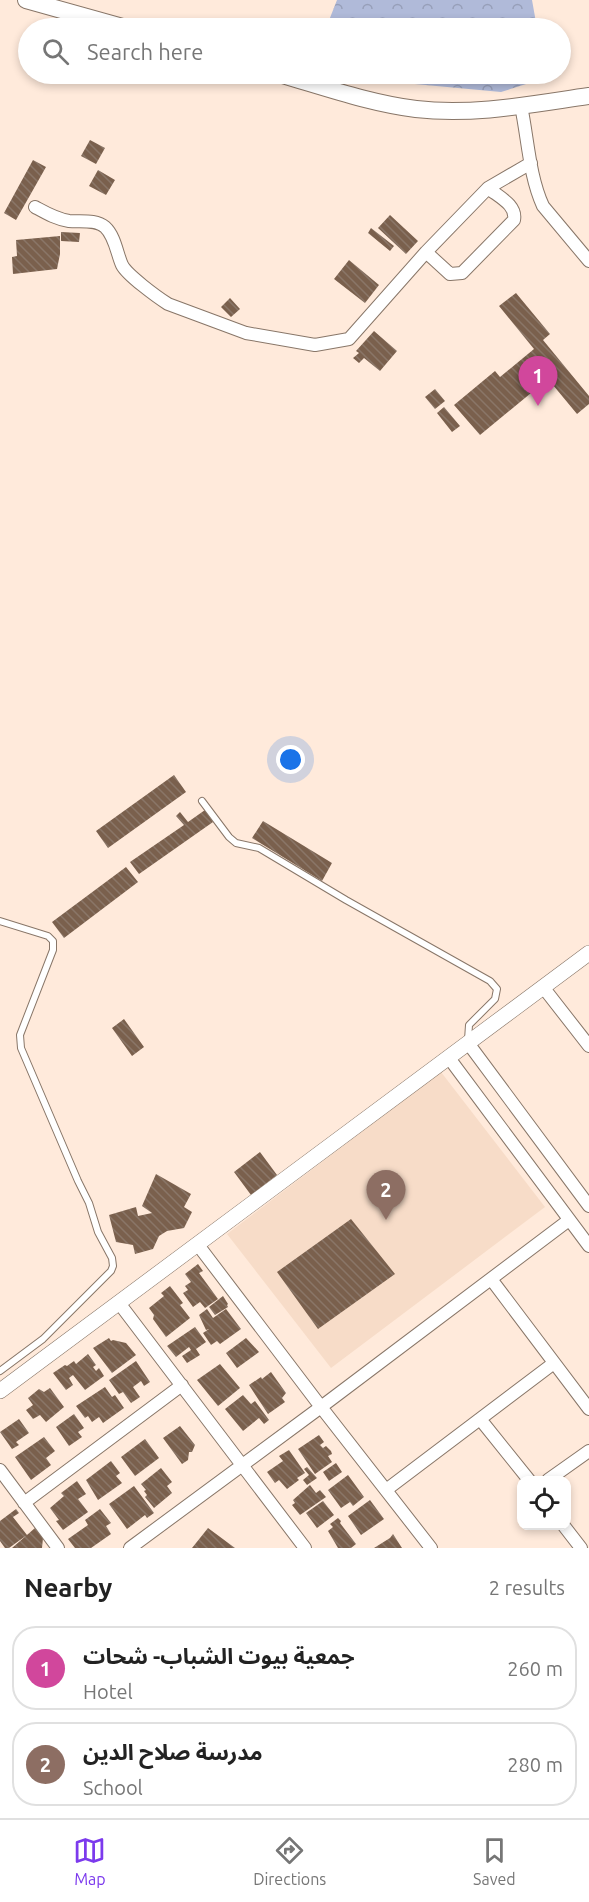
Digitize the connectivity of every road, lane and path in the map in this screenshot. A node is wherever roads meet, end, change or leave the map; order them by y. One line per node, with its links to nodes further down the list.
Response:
1 (26, 0): 2 (main road)
2 (66, 6): 3 (main road)
3 (99, 18)
4 (313, 84): 6 (main road)
5 (589, 96): 6 (main road)
6 (521, 106): 7 (street)
7 (531, 163): 8 (street); 11 (street)
8 (489, 188): 10 (street); 10 (street)
9 (35, 207): 10 (street)
10 (426, 252)
11 (589, 261)
12 (201, 801): 16 (lane)
13 (0, 921): 26 (lane)
14 (589, 953): 15 (street)
15 (543, 987): 16 (street); 17 (street)
16 (468, 1043): 18 (street); 19 (street)
17 (589, 1046)
18 (449, 1058): 20 (street); 21 (street)
19 (588, 1201)
20 (569, 1220): 22 (street); 23 (street)
21 (198, 1245): 24 (street); 29 (street)
22 (589, 1246)
23 (491, 1280): 25 (street); 29 (street)
24 (119, 1303): 27 (street); 28 (street)
25 (554, 1363): 30 (street); 31 (street)
26 (0, 1371)
27 (182, 1385): 33 (street); 38 (street)
28 (0, 1391)
29 (321, 1407): 33 (street); 37 (street)
30 (589, 1409)
31 (480, 1419): 35 (street); 37 (street)
32 (589, 1450): 36 (street)
33 (242, 1465): 40 (street); 42 (street)
34 (0, 1470): 38 (street)
35 (526, 1476)
36 (553, 1476)
37 (386, 1490): 43 (street)
38 (24, 1503): 41 (street)
39 (567, 1530): 44 (street)
40 (299, 1546)
41 (58, 1548)
42 (130, 1548)
43 (431, 1548)
44 (581, 1548)

